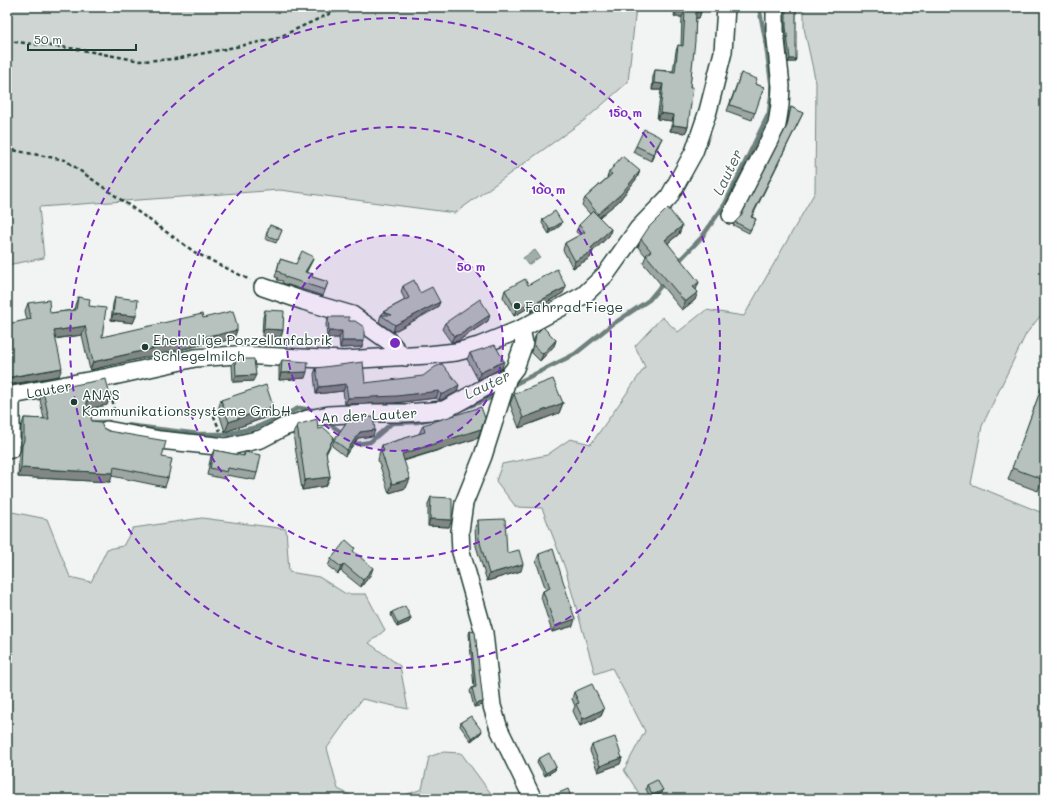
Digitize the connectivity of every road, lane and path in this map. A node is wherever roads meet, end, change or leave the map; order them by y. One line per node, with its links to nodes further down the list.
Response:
1 (344, 7): 4 (path)
2 (726, 7): 10 (street, Lauter)
3 (775, 7): 8 (street)
4 (7, 41)
5 (7, 58): 6 (path)
6 (7, 78)
7 (7, 149): 9 (path)
8 (731, 215)
9 (263, 286): 11 (street)
10 (521, 329): 11 (street, Lauter); 13 (street)
11 (406, 357): 12 (street, Lauter)
12 (110, 377): 14 (street, Lauter); 16 (path)
13 (508, 377): 16 (street, An der Lauter); 19 (street)
14 (9, 395): 18 (street)
15 (211, 409): 17 (path)
16 (107, 422)
17 (218, 425)
18 (7, 450)
19 (533, 799)

